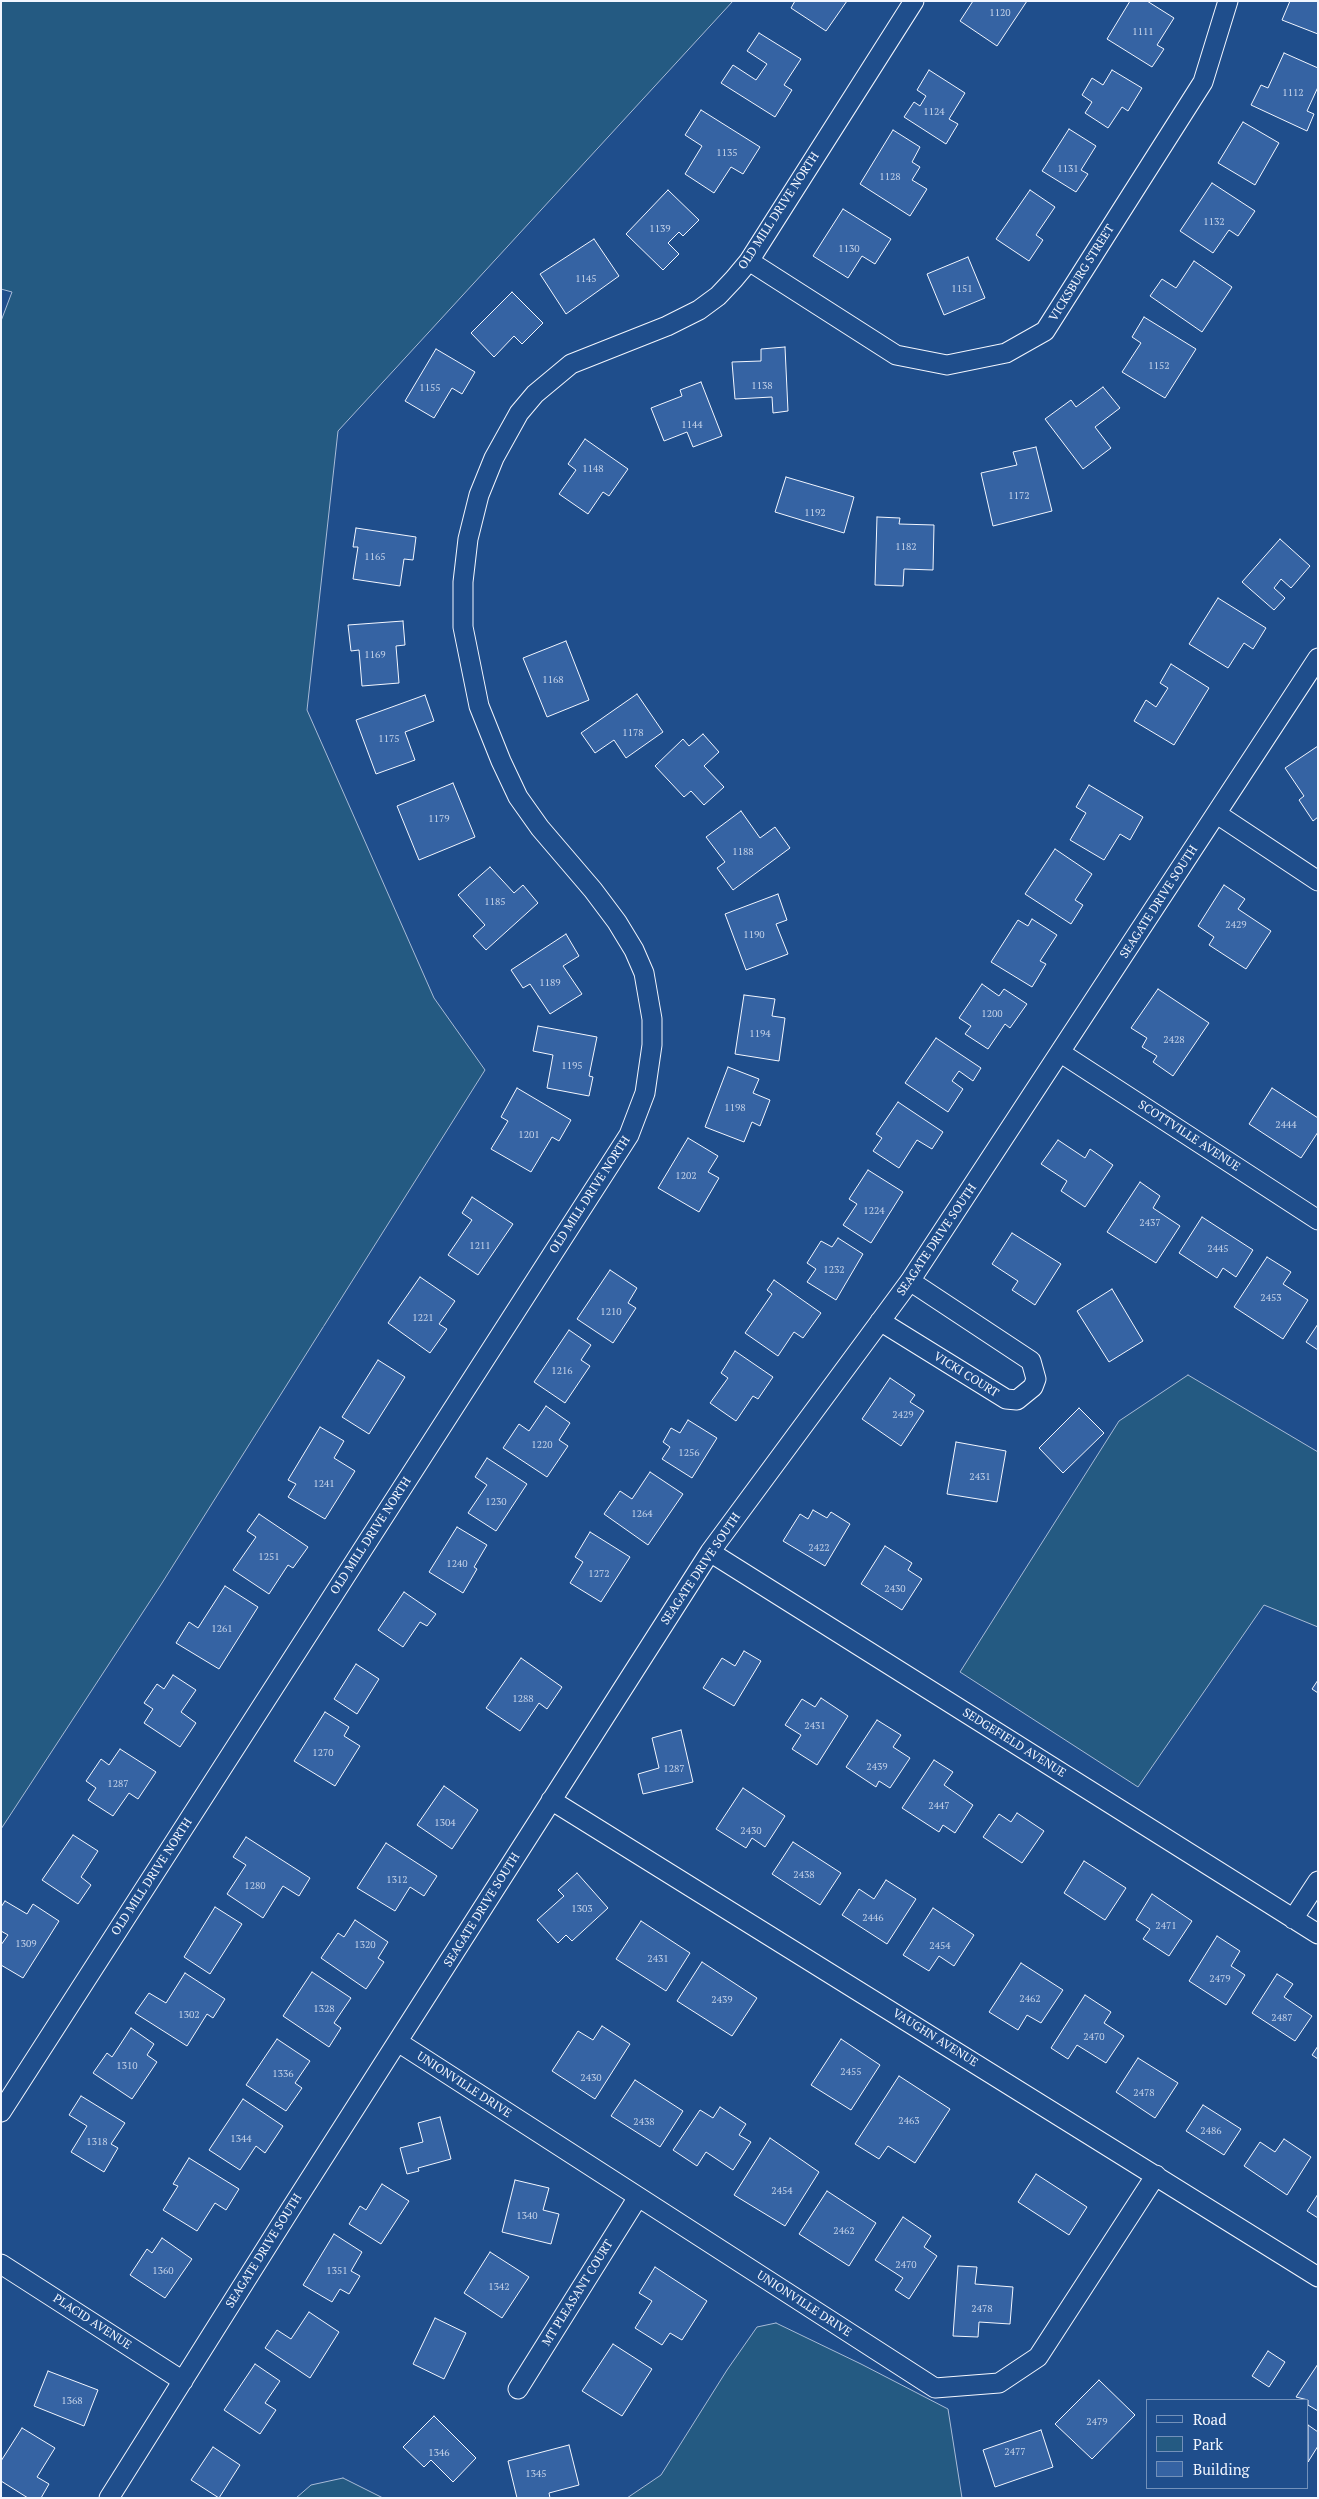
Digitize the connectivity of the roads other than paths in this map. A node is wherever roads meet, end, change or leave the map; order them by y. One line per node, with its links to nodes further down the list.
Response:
1 (914, 1): 3 (street, OLD MILL DRIVE NORTH)
2 (1228, 1): 3 (street, VICKSBURG STREET)
3 (749, 261): 17 (street, OLD MILL DRIVE NORTH)
4 (1318, 658): 5 (street, SEAGATE DRIVE SOUTH)
5 (1216, 814): 6 (street); 7 (street, SEAGATE DRIVE SOUTH)
6 (1318, 881)
7 (1061, 1053): 8 (street, SCOTTVILLE AVENUE); 9 (street, SEAGATE DRIVE SOUTH)
8 (1318, 1220)
9 (910, 1281): 10 (street, SEAGATE DRIVE SOUTH); 10 (street, VICKI COURT)
10 (880, 1321): 11 (street, SEAGATE DRIVE SOUTH)
11 (710, 1552): 12 (street, SEAGATE DRIVE SOUTH); 14 (street, SEDGEFIELD AVENUE)
12 (551, 1800): 16 (street, SEAGATE DRIVE SOUTH); 18 (street, VAUGHN AVENUE)
13 (1318, 1881): 14 (street)
14 (1294, 1919): 15 (street, SEDGEFIELD AVENUE)
15 (1318, 1934)
16 (398, 2042): 19 (street, UNIONVILLE DRIVE); 22 (street, SEAGATE DRIVE SOUTH)
17 (1, 2112)
18 (1156, 2175): 19 (street, UNIONVILLE DRIVE); 21 (street, VAUGHN AVENUE)
19 (638, 2197): 23 (street, MT PLEASANT COURT)
20 (1, 2264): 22 (street, PLACID AVENUE)
21 (1318, 2277)
22 (183, 2381): 24 (street, SEAGATE DRIVE SOUTH)
23 (518, 2389)
24 (109, 2498)

